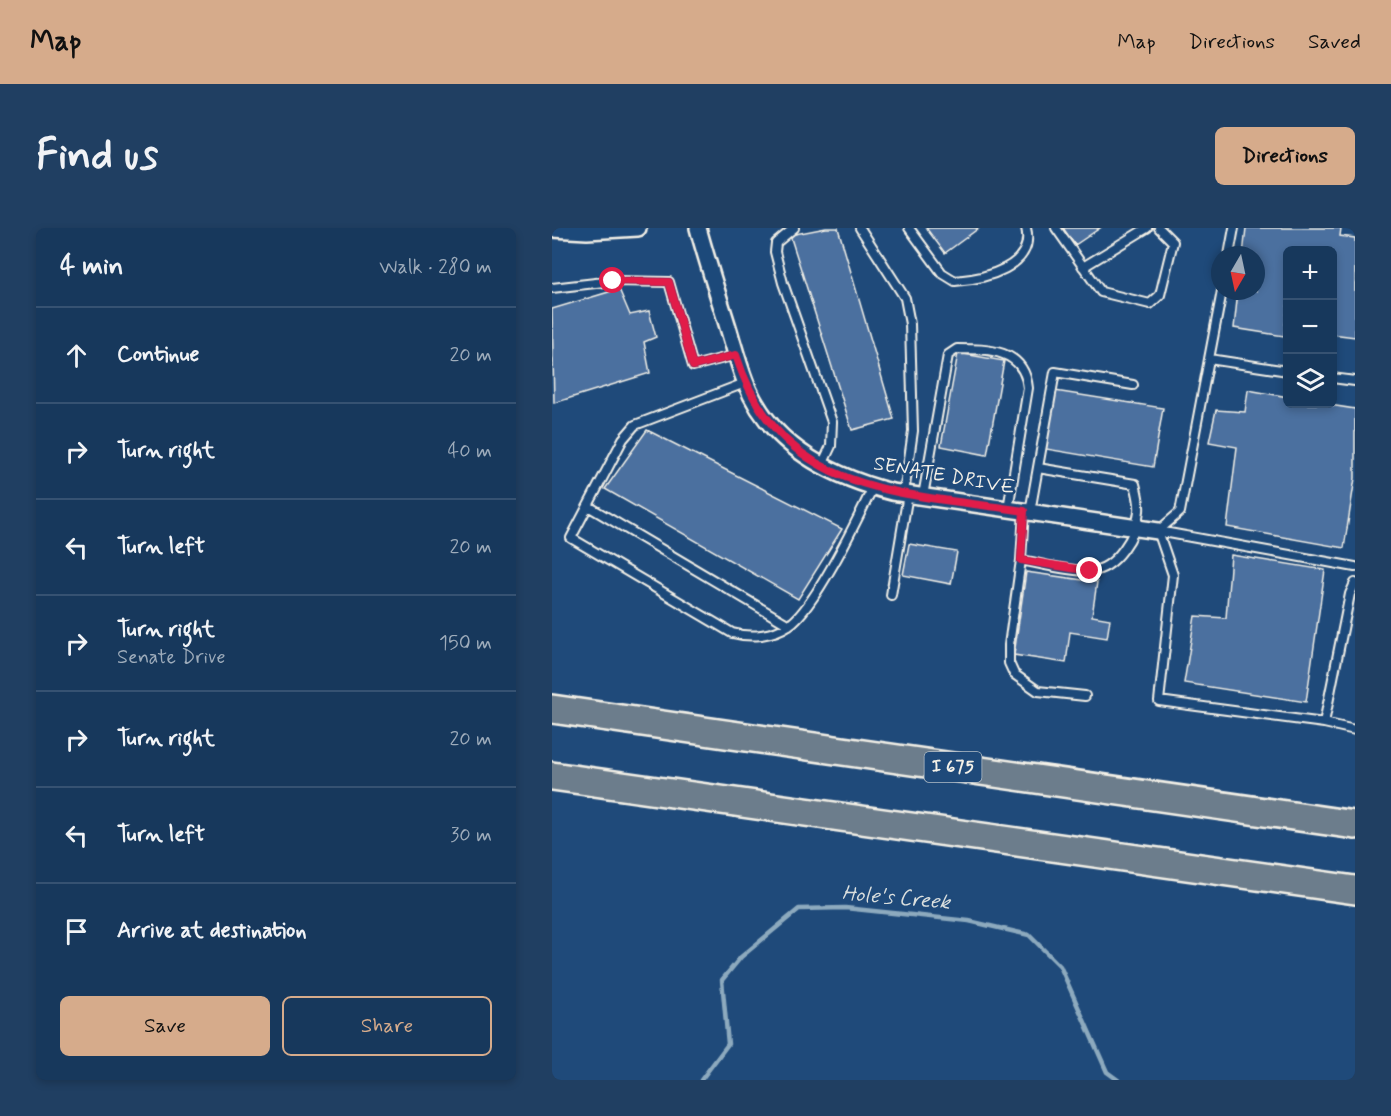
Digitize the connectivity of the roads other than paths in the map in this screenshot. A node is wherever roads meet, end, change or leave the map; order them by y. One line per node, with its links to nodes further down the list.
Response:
1 (638, 228): 11 (street)
2 (698, 228): 16 (street, SENATE DRIVE)
3 (794, 228): 23 (lane)
4 (860, 228): 26 (lane)
5 (909, 228): 6 (lane)
6 (1026, 228)
7 (1056, 228): 13 (lane)
8 (1148, 228): 13 (lane)
9 (1159, 228): 13 (lane)
10 (1234, 228): 12 (lane)
11 (552, 229)
12 (1230, 246)
13 (1083, 267)
14 (552, 288): 16 (lane)
15 (1220, 300): 17 (lane)
16 (736, 355): 21 (street, SENATE DRIVE)
17 (1209, 359): 18 (lane); 31 (lane)
18 (1283, 370)
19 (1337, 379): 20 (lane)
20 (1355, 381)
21 (745, 383): 23 (street, SENATE DRIVE); 27 (lane)
22 (1133, 385): 24 (lane)
23 (821, 466): 25 (street, SENATE DRIVE)
24 (1038, 468): 29 (lane); 30 (lane)
25 (873, 487): 26 (street, SENATE DRIVE); 36 (lane)
26 (912, 494): 28 (street, SENATE DRIVE); 28 (lane); 35 (lane)
27 (588, 506): 36 (lane); 36 (lane)
28 (1008, 508): 29 (street, SENATE DRIVE)
29 (1027, 511): 30 (street, SENATE DRIVE); 32 (lane)
30 (1136, 528): 31 (street, SENATE DRIVE); 32 (lane)
31 (1158, 531): 33 (lane); 39 (lane)
32 (1021, 560): 37 (lane)
33 (1355, 567)
34 (1355, 583): 39 (lane)
35 (891, 595)
36 (789, 625)
37 (1085, 696)
38 (552, 709): 42 (highway, I 675)
39 (1324, 723): 40 (lane)
40 (1355, 729)
41 (552, 777): 43 (highway)
42 (1355, 825)
43 (1355, 890)

